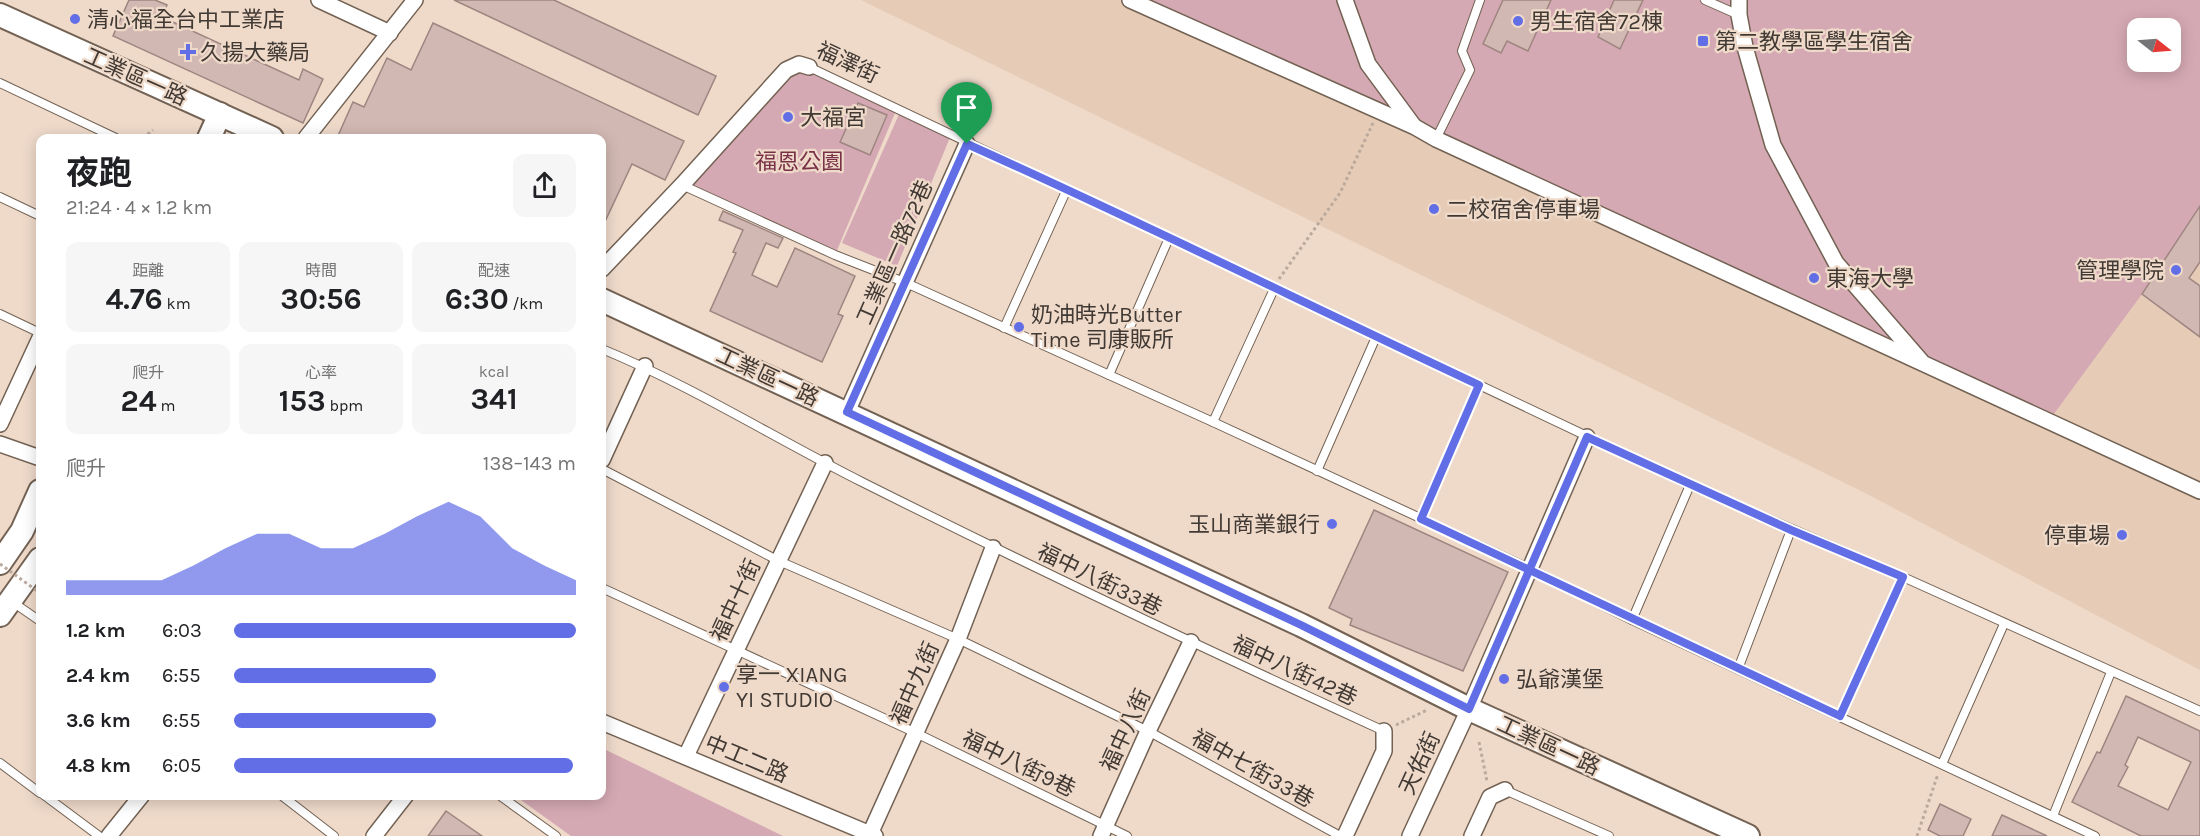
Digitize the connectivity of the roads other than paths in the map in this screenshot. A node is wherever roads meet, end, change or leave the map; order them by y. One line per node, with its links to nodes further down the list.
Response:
1 (319, 0): 9 (street)
2 (415, 0): 9 (street)
3 (1130, 0): 13 (street)
4 (1346, 0): 13 (street)
5 (1480, 0): 18 (lane)
6 (1705, 0): 7 (lane)
7 (1739, 7): 35 (street)
8 (0, 15): 12 (street, 工業區一路)
9 (390, 33): 17 (street)
10 (809, 67): 19 (lane, 福澤街); 20 (street, 福澤街)
11 (0, 83): 15 (lane)
12 (220, 114): 14 (street, 工業區一路); 16 (street)
13 (1415, 127): 18 (street)
14 (238, 131)
15 (108, 134)
16 (211, 134)
17 (309, 134)
18 (1436, 139): 35 (street)
19 (967, 144): 21 (lane); 26 (street, 工業區一路72巷)
20 (682, 185): 25 (street); 26 (lane)
21 (1066, 189): 24 (lane); 30 (lane)
22 (0, 197): 23 (lane)
23 (36, 214)
24 (1169, 238): 27 (lane); 37 (lane)
25 (606, 265)
26 (904, 282): 30 (lane); 39 (street, 工業區一路72巷)
27 (1274, 290): 32 (lane); 40 (lane)
28 (606, 302): 39 (street, 工業區一路)
29 (0, 314): 31 (lane)
30 (1004, 328): 37 (lane)
31 (36, 334)
32 (1376, 337): 38 (lane); 48 (lane)
33 (36, 345): 41 (street)
34 (606, 351): 36 (lane, 福中八街33巷)
35 (1925, 365): 50 (street)
36 (645, 366): 44 (street); 46 (lane, 福中八街33巷)
37 (1109, 375): 40 (lane)
38 (1479, 385): 42 (lane); 52 (lane)
39 (847, 412): 70 (street, 工業區一路)
40 (1213, 422): 48 (lane)
41 (0, 424)
42 (1587, 437): 49 (lane); 58 (street, 天佑街)
43 (0, 444): 45 (street)
44 (606, 451)
45 (36, 457)
46 (825, 463): 54 (lane, 福中八街33巷); 55 (street, 福中十街)
47 (606, 471): 55 (lane, 福中七街33巷)
48 (1317, 471): 52 (lane)
49 (1690, 485): 53 (lane); 63 (lane)
50 (2200, 491)
51 (36, 500): 56 (street)
52 (1421, 519): 58 (lane)
53 (1791, 530): 59 (lane); 68 (lane)
54 (993, 548): 65 (street, 福中九街); 66 (lane, 福中八街33巷)
55 (779, 561): 65 (lane, 福中七街33巷); 67 (street, 福中十街)
56 (0, 564)
57 (36, 565): 61 (street)
58 (1528, 568): 63 (lane); 70 (street, 天佑街)
59 (1903, 577): 64 (lane); 72 (lane)
60 (606, 590): 67 (lane, 福中八街9巷)
61 (5, 608): 62 (lane)
62 (36, 620)
63 (1632, 620): 68 (lane)
64 (2004, 624): 69 (lane); 79 (lane)
65 (958, 639): 74 (lane, 福中七街33巷); 76 (street, 福中九街)
66 (1191, 642): 74 (street, 福中八街); 75 (lane, 福中八街42巷)
67 (737, 649): 76 (lane, 福中八街9巷); 77 (street, 福中十街)
68 (1738, 669): 72 (lane)
69 (2111, 672): 71 (lane); 87 (lane)
70 (1469, 709): 97 (street, 天佑街); 100 (street, 工業區一路)
71 (2200, 711)
72 (1840, 716): 79 (lane)
73 (606, 724): 77 (street, 中工二路)
74 (1148, 731): 88 (street, 福中八街); 96 (lane, 福中七街33巷)
75 (1384, 731): 96 (street)
76 (916, 733): 88 (lane, 福中八街9巷); 89 (street, 福中九街)
77 (686, 756): 89 (street, 中工二路)
78 (0, 763): 80 (lane)
79 (1942, 764): 87 (lane)
80 (36, 790)
81 (1506, 790): 98 (street); 99 (lane)
82 (50, 800): 90 (lane)
83 (138, 800): 91 (street)
84 (287, 800): 92 (lane)
85 (402, 800): 93 (street)
86 (506, 800): 94 (lane)
87 (2053, 816): 101 (lane)
88 (1103, 831): 95 (lane, 福中八街9巷)
89 (872, 835)
90 (99, 836)
91 (110, 836)
92 (334, 836)
93 (374, 836)
94 (556, 836)
95 (1127, 836)
96 (1342, 836)
97 (1410, 836)
98 (1472, 836)
99 (1609, 836)
100 (1748, 836)
101 (2095, 836)

